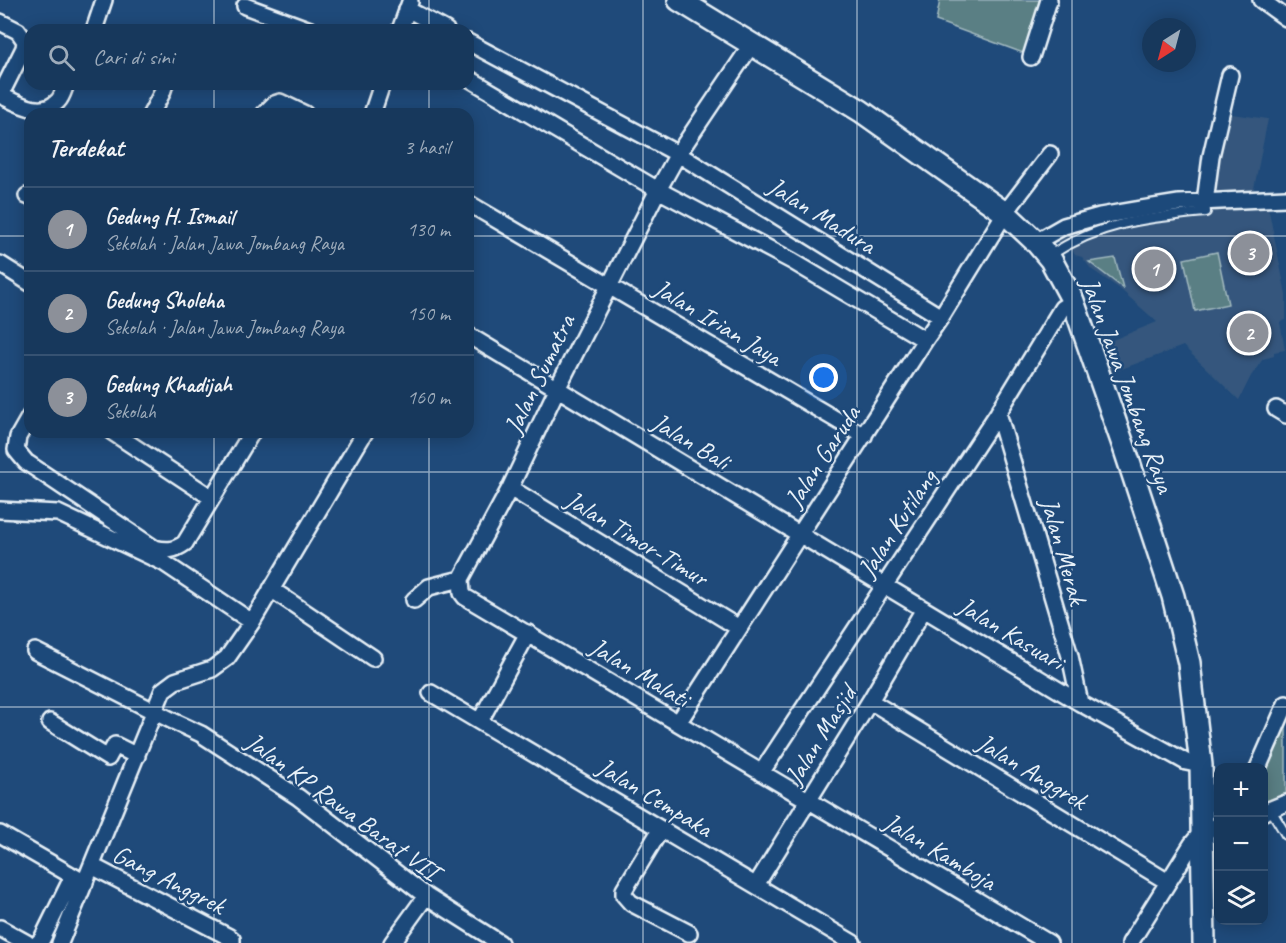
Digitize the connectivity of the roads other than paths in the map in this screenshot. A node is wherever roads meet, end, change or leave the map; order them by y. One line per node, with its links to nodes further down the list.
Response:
1 (104, 0): 7 (street)
2 (679, 0): 12 (main road, Jalan Jawa Jombang Raya)
3 (1049, 0): 15 (street)
4 (408, 4): 9 (street); 10 (street)
5 (244, 6): 8 (street)
6 (0, 22): 11 (street)
7 (98, 24)
8 (294, 24)
9 (402, 24)
10 (437, 24)
11 (24, 40)
12 (752, 44): 28 (street, Jalan Sumatra); 34 (main road, Jalan Jawa Jombang Raya)
13 (474, 45): 28 (street)
14 (24, 48): 21 (street)
15 (1031, 57)
16 (1230, 75): 32 (street)
17 (474, 82): 30 (street)
18 (63, 90): 23 (street)
19 (163, 90): 24 (street)
20 (380, 90): 27 (street)
21 (0, 95): 22 (street)
22 (39, 108)
23 (47, 108)
24 (153, 108)
25 (270, 108): 26 (street)
26 (292, 108)
27 (374, 108)
28 (678, 154): 30 (street, Jalan Sumatra); 40 (street, Jalan Madura)
29 (1050, 154): 34 (street, Jalan Garuda)
30 (658, 190): 38 (street, Jalan Sumatra); 42 (street, Jalan Madura)
31 (1286, 198): 32 (street)
32 (1205, 202): 35 (street)
33 (474, 206): 38 (street, Jalan Irian Jaya)
34 (1005, 213): 35 (main road, Jalan Jawa Jombang Raya); 40 (street, Jalan Garuda)
35 (1042, 249): 39 (main road, Jalan Jawa Jombang Raya)
36 (0, 264): 37 (street)
37 (24, 279)
38 (609, 285): 43 (street, Jalan Sumatra); 46 (street, Jalan Irian Jaya)
39 (1073, 301): 44 (street, Jalan Kutilang); 74 (main road, Jalan Jawa Jombang Raya)
40 (941, 317): 42 (street, Jalan Garuda)
41 (474, 339): 43 (street, Jalan Bali)
42 (925, 340): 46 (street, Jalan Garuda)
43 (557, 388): 50 (street, Jalan Sumatra); 53 (street, Jalan Bali)
44 (998, 413): 55 (street, Jalan Kutilang); 66 (street, Jalan Merak)
45 (24, 426): 51 (street)
46 (864, 436): 53 (street, Jalan Garuda)
47 (121, 438): 51 (street)
48 (248, 438): 51 (street)
49 (361, 438): 56 (street)
50 (510, 488): 54 (street, Jalan Sumatra); 60 (street, Jalan Timor-Timur)
51 (212, 498)
52 (0, 510): 59 (street)
53 (800, 535): 55 (street, Jalan Kasuari); 60 (street, Jalan Garuda)
54 (461, 579): 57 (street); 61 (street, Jalan Malati)
55 (885, 585): 58 (street, Jalan Kasuari); 75 (street, Jalan Kutilang)
56 (271, 589): 59 (street); 63 (street)
57 (414, 600)
58 (924, 609): 65 (street, Jalan Masjid); 66 (street, Jalan Kasuari)
59 (252, 622): 68 (street)
60 (739, 628): 71 (street, Jalan Garuda)
61 (528, 633): 70 (street); 71 (street, Jalan Malati)
62 (35, 651): 68 (street, Jalan KP Rawa Barat VII)
63 (373, 658)
64 (431, 693): 70 (street, Jalan Cempaka)
65 (870, 701): 76 (street, Jalan Masjid); 85 (street, Jalan Anggrek)
66 (1080, 703): 74 (street, Jalan Kasuari)
67 (1286, 704): 73 (street)
68 (155, 712): 72 (street); 87 (street, Jalan KP Rawa Barat VII)
69 (50, 722): 72 (street)
70 (480, 722): 79 (street, Jalan Cempaka)
71 (678, 723): 75 (street, Jalan Malati)
72 (137, 756): 83 (street)
73 (1260, 763)
74 (1201, 765): 80 (main road, Jalan Jawa Jombang Raya)
75 (761, 773): 76 (street, Jalan Malati)
76 (807, 800): 86 (street, Jalan Masjid); 97 (street, Jalan Kamboja)
77 (1286, 803): 78 (street)
78 (1274, 811): 82 (lane)
79 (661, 829): 86 (street, Jalan Cempaka); 89 (street)
80 (1210, 830): 85 (street); 99 (main road, Jalan Jawa Jombang Raya)
81 (0, 834): 84 (street)
82 (1286, 835)
83 (92, 866): 84 (street); 90 (street, Gang Anggrek)
84 (79, 879): 92 (street); 93 (street)
85 (1168, 882): 98 (street)
86 (756, 885): 96 (street, Jalan Cempaka)
87 (426, 896): 94 (street); 95 (street, Jalan KP Rawa Barat VII)
88 (0, 928): 91 (street)
89 (689, 933)
90 (228, 939)
91 (27, 943)
92 (38, 943)
93 (60, 943)
94 (392, 943)
95 (500, 943)
96 (854, 943)
97 (1049, 943)
98 (1130, 943)
99 (1204, 943)

